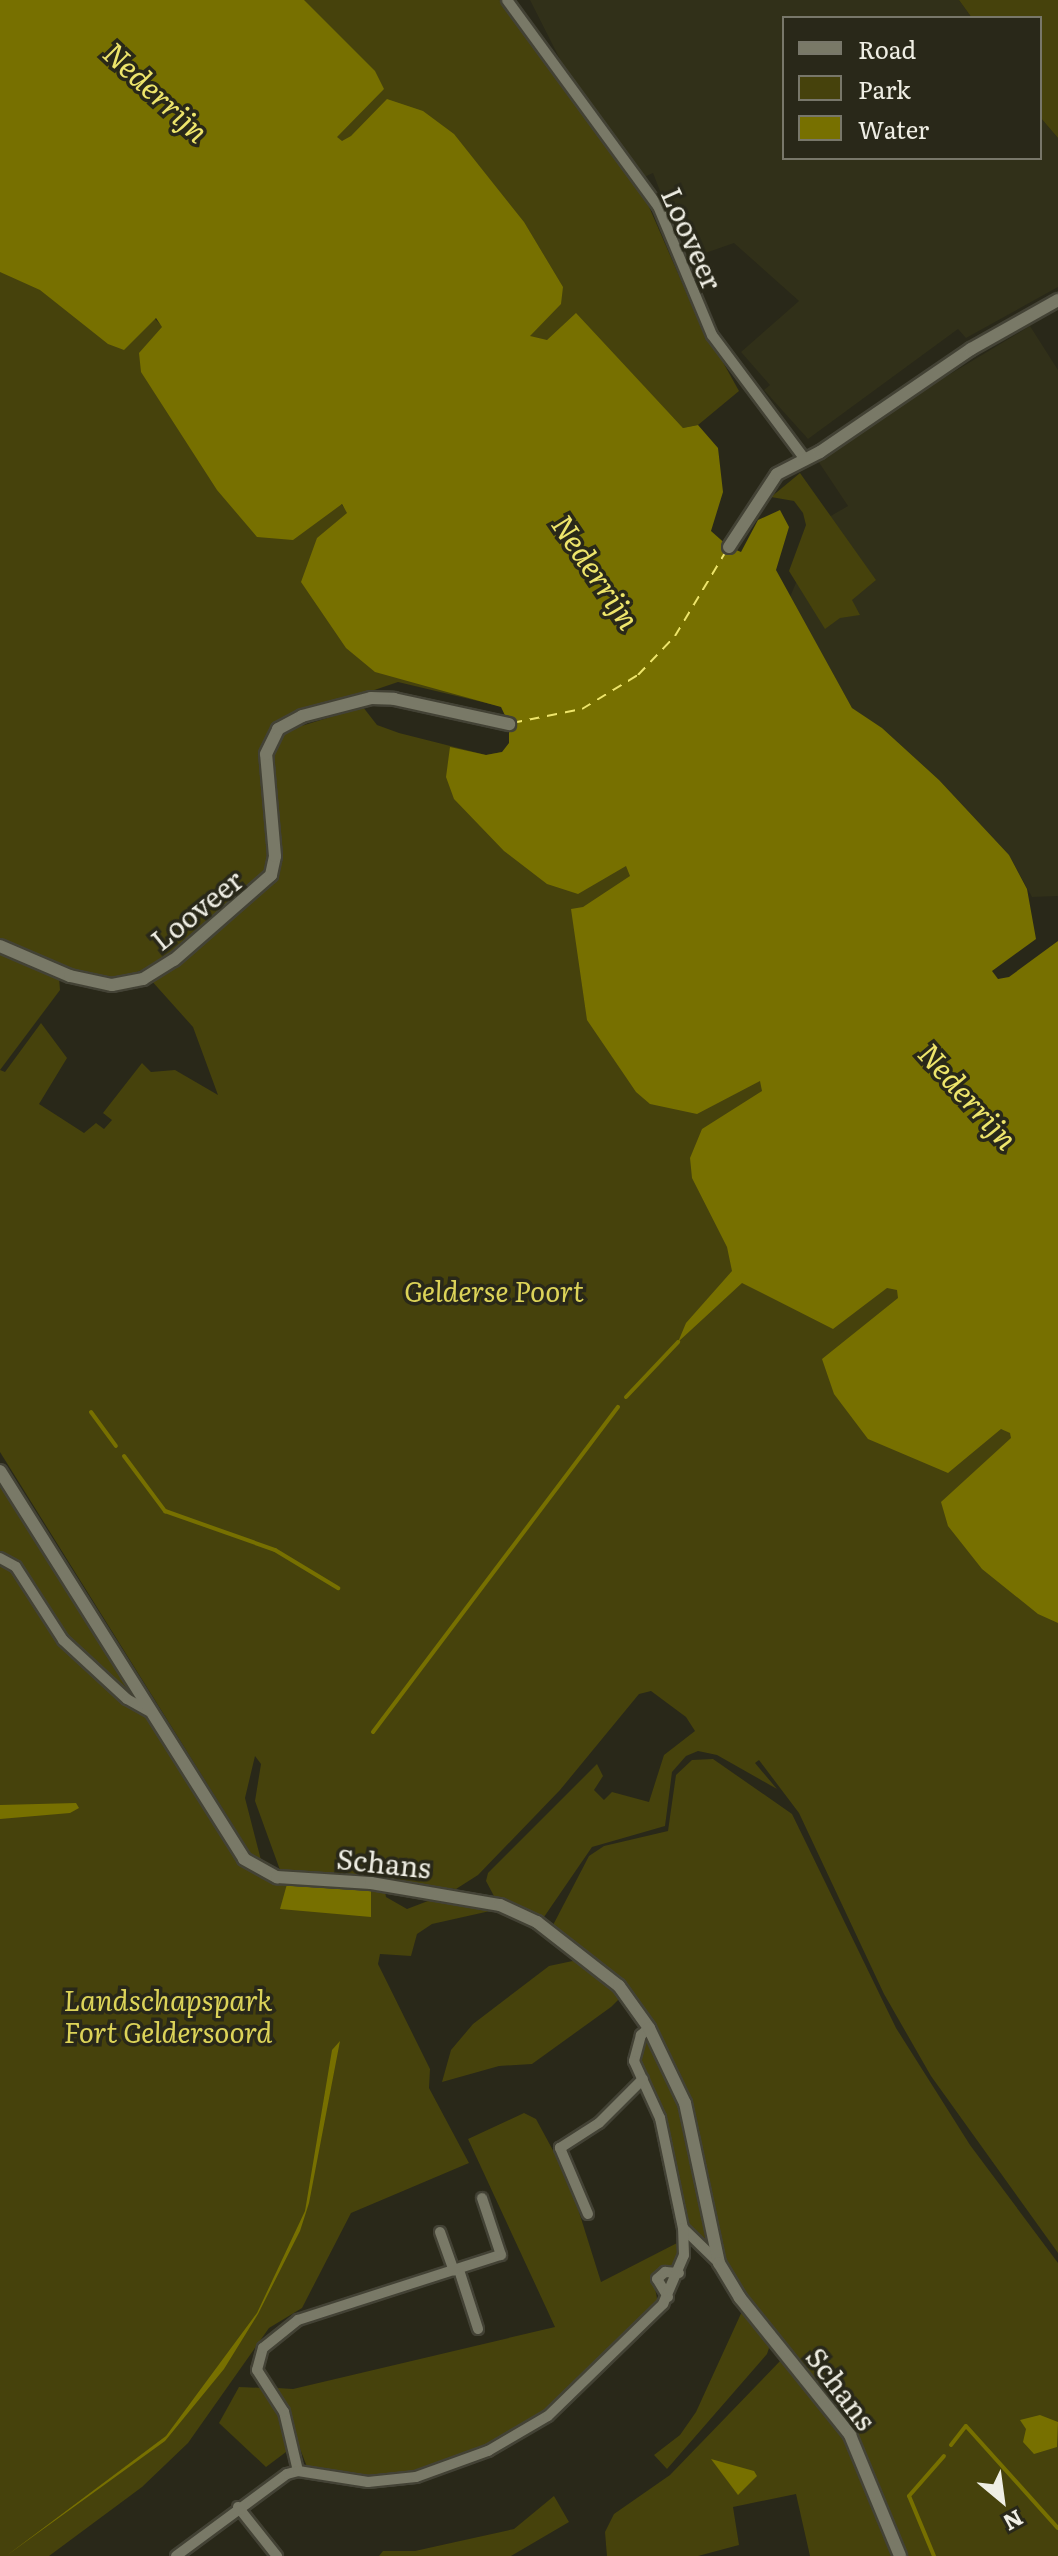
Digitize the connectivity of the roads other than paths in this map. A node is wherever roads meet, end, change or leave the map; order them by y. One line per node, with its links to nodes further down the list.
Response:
1 (507, 0): 3 (street, Looveer)
2 (1058, 300): 3 (street)
3 (804, 458): 4 (street)
4 (729, 547)
5 (509, 724): 6 (street, Looveer)
6 (0, 946)
7 (0, 1471): 9 (street, Schans)
8 (0, 1558): 9 (street, Schans)
9 (149, 1711): 10 (street, Schans)
10 (649, 2028): 11 (street); 16 (street, Schans)
11 (643, 2079): 13 (street); 14 (street)
12 (482, 2198): 17 (street)
13 (588, 2214)
14 (683, 2228): 16 (street, Schans); 18 (street)
15 (440, 2232): 17 (street)
16 (719, 2263): 25 (street, Schans)
17 (456, 2270): 20 (street); 21 (street)
18 (679, 2273): 19 (street); 19 (street)
19 (668, 2297): 21 (street)
20 (478, 2329)
21 (298, 2471): 22 (street)
22 (238, 2507): 23 (street); 24 (street)
23 (176, 2556)
24 (277, 2556)
25 (900, 2556)

